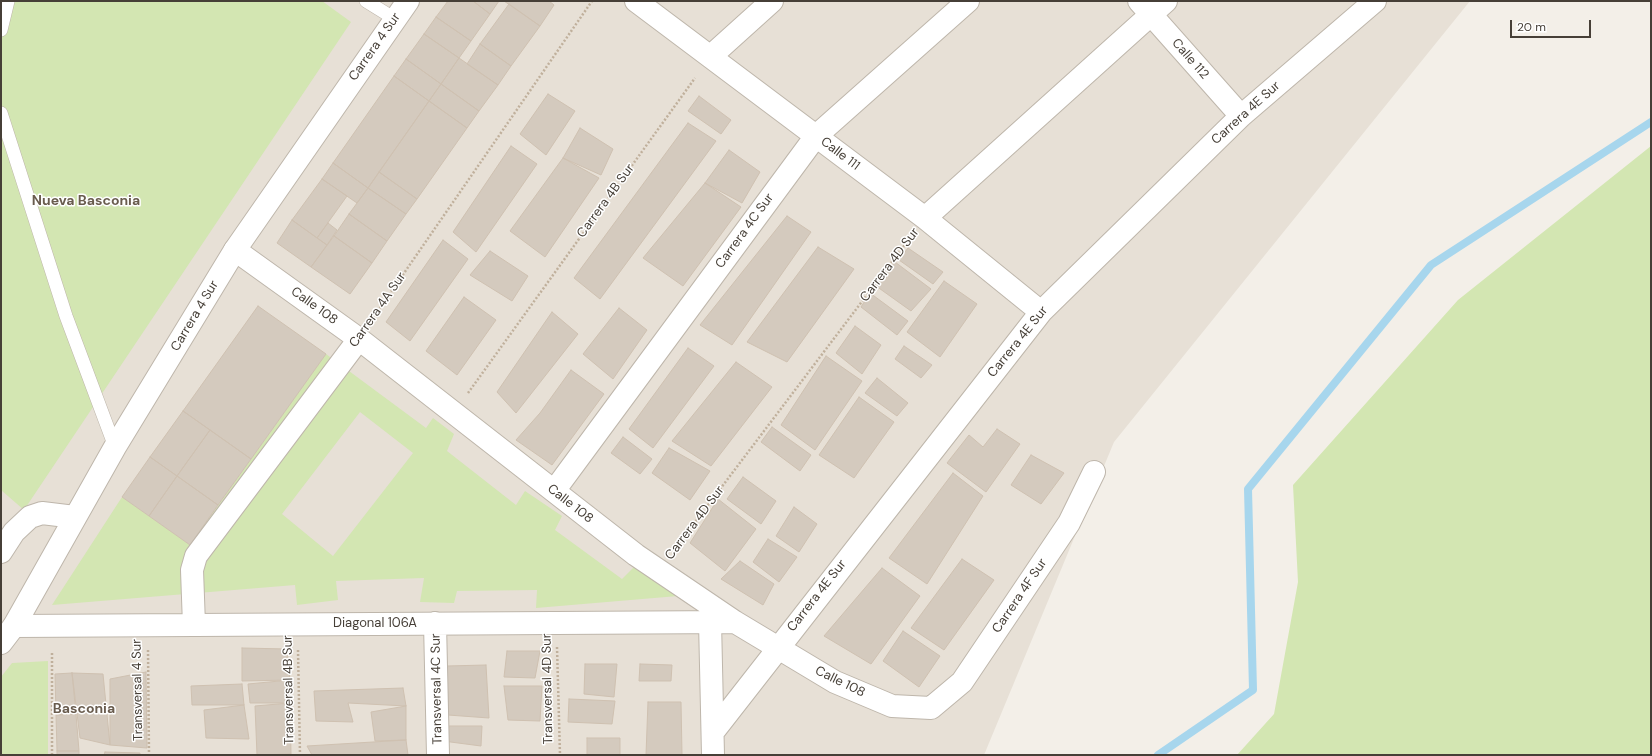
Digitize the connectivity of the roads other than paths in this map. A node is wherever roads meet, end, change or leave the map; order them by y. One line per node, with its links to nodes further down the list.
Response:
1 (8, 1): 10 (lane)
2 (366, 1): 9 (lane)
3 (408, 1): 9 (street, Carrera 4 Sur)
4 (636, 1): 11 (street, Calle 111)
5 (772, 1): 11 (street)
6 (968, 1): 14 (street, Carrera 4C Sur)
7 (1375, 1): 13 (street, Carrera 4E Sur)
8 (1152, 5): 13 (street, Calle 112); 15 (street, Carrera 4D Sur)
9 (395, 19): 16 (street, Carrera 4 Sur)
10 (1, 30)
11 (710, 56): 14 (street, Calle 111)
12 (1, 113): 19 (lane)
13 (1241, 116): 17 (street, Carrera 4E Sur)
14 (816, 136): 15 (street, Calle 111); 21 (street, Carrera 4C Sur)
15 (926, 218): 17 (street, Calle 111)
16 (235, 250): 18 (street, Calle 108); 19 (street, Carrera 4 Sur)
17 (1041, 312): 31 (street, Carrera 4E Sur)
18 (359, 339): 21 (street, Calle 108); 28 (street, Carrera 4A Sur)
19 (115, 447): 22 (street, Carrera 4 Sur)
20 (1094, 472): 32 (street, Carrera 4F Sur)
21 (554, 491): 26 (street, Calle 108)
22 (75, 517): 23 (street); 29 (street, Carrera 4 Sur)
23 (8, 526): 24 (street)
24 (1, 552)
25 (710, 622): 26 (street, Diagonal 106A); 27 (street, Diagonal 106A); 33 (street)
26 (735, 622): 31 (street, Calle 108)
27 (435, 623): 28 (street, Diagonal 106A); 34 (street, Transversal 4C Sur)
28 (194, 625): 29 (street, Diagonal 106A)
29 (14, 626): 30 (street, Carrera 4 Sur)
30 (1, 643)
31 (777, 647): 32 (street, Calle 108); 33 (street, Carrera 4E Sur)
32 (931, 708)
33 (712, 732): 35 (street)
34 (438, 755)
35 (713, 755)

